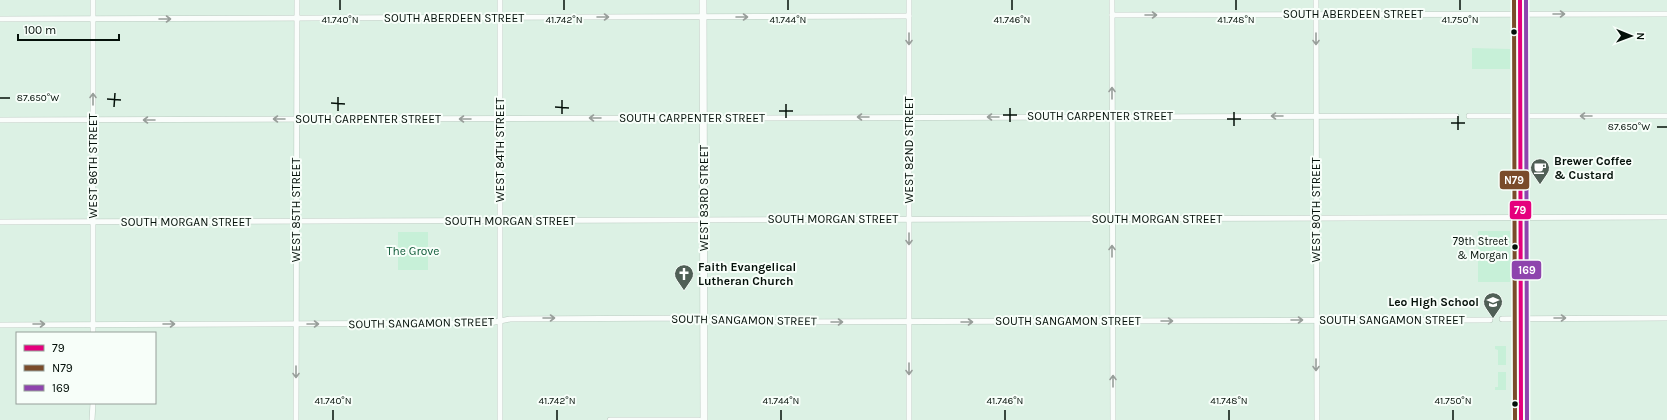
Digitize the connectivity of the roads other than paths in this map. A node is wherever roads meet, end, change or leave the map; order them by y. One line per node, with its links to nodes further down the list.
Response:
1 (92, 0): 18 (street, WEST 86TH STREET)
2 (296, 0): 16 (street, WEST 85TH STREET)
3 (500, 0): 14 (street, WEST 84TH STREET)
4 (703, 0): 15 (street, WEST 83RD STREET)
5 (909, 0): 13 (street, WEST 82ND STREET)
6 (1112, 0): 11 (street)
7 (1316, 0): 12 (street, WEST 80TH STREET)
8 (1520, 0): 9 (street)
9 (1520, 14): 10 (street, SOUTH ABERDEEN STREET, one-way to 10); 12 (street, SOUTH ABERDEEN STREET); 23 (street)
10 (1667, 14)
11 (1112, 15): 12 (street, SOUTH ABERDEEN STREET, one-way to 12); 19 (street, one-way to 11)
12 (1316, 15): 20 (street, WEST 80TH STREET, one-way to 20)
13 (909, 16): 15 (street, SOUTH ABERDEEN STREET, one-way to 13); 25 (street, WEST 82ND STREET, one-way to 25)
14 (500, 17): 15 (street, SOUTH ABERDEEN STREET, one-way to 15); 16 (street, SOUTH ABERDEEN STREET); 26 (street, WEST 84TH STREET)
15 (703, 17): 27 (street, WEST 83RD STREET)
16 (297, 18): 18 (street, SOUTH ABERDEEN STREET, one-way to 16); 28 (street, WEST 85TH STREET)
17 (0, 19): 18 (street, SOUTH ABERDEEN STREET)
18 (93, 19): 30 (street, WEST 86TH STREET, one-way to 18)
19 (1112, 116): 20 (street, SOUTH CARPENTER STREET, one-way to 19); 25 (street, SOUTH CARPENTER STREET, one-way to 25); 35 (street)
20 (1316, 116): 21 (street, SOUTH CARPENTER STREET); 31 (street, WEST 80TH STREET)
21 (1456, 116)
22 (1469, 116): 23 (street)
23 (1520, 116): 24 (street, one-way to 23); 32 (street)
24 (1667, 116)
25 (909, 117): 27 (street, SOUTH CARPENTER STREET, one-way to 27); 34 (street, WEST 82ND STREET)
26 (500, 118): 27 (street, SOUTH CARPENTER STREET, one-way to 26); 28 (street, SOUTH CARPENTER STREET, one-way to 28); 36 (street, WEST 84TH STREET)
27 (704, 118): 37 (street, WEST 83RD STREET)
28 (297, 119): 30 (street, SOUTH CARPENTER STREET, one-way to 30); 38 (street, WEST 85TH STREET)
29 (0, 120): 30 (street, SOUTH CARPENTER STREET)
30 (93, 120): 40 (street, WEST 86TH STREET)
31 (1316, 218): 32 (street, SOUTH MORGAN STREET); 35 (street, SOUTH MORGAN STREET); 45 (street, WEST 80TH STREET)
32 (1520, 218): 33 (street, SOUTH MORGAN STREET); 41 (street)
33 (1667, 218)
34 (909, 219): 35 (street, SOUTH MORGAN STREET); 37 (street, SOUTH MORGAN STREET); 49 (street, WEST 82ND STREET, one-way to 49)
35 (1112, 219): 48 (street, one-way to 35)
36 (500, 220): 37 (street, SOUTH MORGAN STREET); 38 (street, SOUTH MORGAN STREET); 47 (street, WEST 84TH STREET)
37 (704, 220): 44 (street, WEST 83RD STREET)
38 (296, 221): 40 (street, SOUTH MORGAN STREET); 51 (street, WEST 85TH STREET)
39 (0, 222): 40 (street, SOUTH MORGAN STREET)
40 (93, 222): 50 (street, WEST 86TH STREET)
41 (1521, 318): 42 (street, one-way to 42); 43 (street); 64 (street)
42 (1667, 318)
43 (1502, 319)
44 (704, 320): 47 (street, SOUTH SANGAMON STREET, one-way to 44); 49 (street, SOUTH SANGAMON STREET, one-way to 49); 60 (street, WEST 83RD STREET)
45 (1316, 320): 46 (street, SOUTH SANGAMON STREET); 48 (street, SOUTH SANGAMON STREET, one-way to 45); 63 (street, WEST 80TH STREET, one-way to 63)
46 (1490, 320)
47 (500, 321): 51 (street, SOUTH SANGAMON STREET, one-way to 47); 57 (street, WEST 84TH STREET)
48 (1112, 321): 49 (street, SOUTH SANGAMON STREET, one-way to 48); 62 (street, one-way to 48)
49 (909, 322): 61 (street, WEST 82ND STREET, one-way to 61)
50 (93, 324): 51 (street, SOUTH SANGAMON STREET, one-way to 51); 52 (street, SOUTH SANGAMON STREET, one-way to 50); 53 (street, WEST 86TH STREET)
51 (296, 324): 56 (street, WEST 85TH STREET, one-way to 56)
52 (0, 325)
53 (93, 332)
54 (92, 404): 55 (street)
55 (92, 420)
56 (296, 420)
57 (500, 420)
58 (610, 420): 59 (street)
59 (699, 420)
60 (704, 420)
61 (909, 420)
62 (1113, 420)
63 (1317, 420)
64 (1521, 420)

